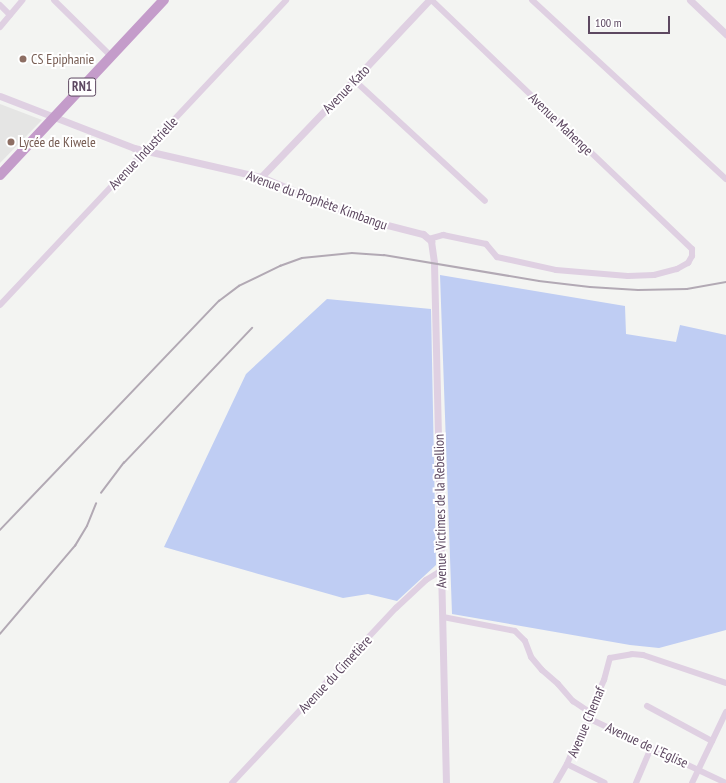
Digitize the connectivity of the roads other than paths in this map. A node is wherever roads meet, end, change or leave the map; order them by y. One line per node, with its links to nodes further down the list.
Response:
1 (23, 0): 9 (street)
2 (54, 0): 12 (street)
3 (164, 0): 12 (highway, RN1)
4 (286, 0): 16 (street, Avenue Industrielle)
5 (430, 0): 13 (street, Avenue Kato); 21 (street, Avenue Mahenge)
6 (532, 0): 19 (street)
7 (690, 0): 11 (street)
8 (0, 5): 9 (street)
9 (10, 15): 10 (street)
10 (0, 27)
11 (726, 34)
12 (111, 56): 15 (highway, RN1)
13 (354, 80): 18 (street, Avenue Kato); 20 (street)
14 (0, 96): 15 (street, Avenue du Prophète Kimbangu)
15 (54, 117): 16 (street, Avenue du Prophète Kimbangu); 17 (highway, RN1)
16 (144, 152): 18 (street, Avenue du Prophète Kimbangu); 22 (street, Avenue Industrielle)
17 (0, 175)
18 (261, 176): 21 (street, Avenue du Prophète Kimbangu)
19 (726, 179)
20 (485, 201)
21 (429, 239): 23 (street, Avenue Victimes de la Rebellion)
22 (0, 305)
23 (442, 570): 24 (street, Avenue Victimes de la Rebellion); 33 (street, Avenue du Cimetière)
24 (443, 617): 28 (street, Avenue de L'Eglise); 34 (street, Avenue Victimes de la Rebellion)
25 (726, 683): 28 (street, Avenue Chemaf)
26 (647, 706): 29 (street)
27 (726, 712): 29 (street)
28 (590, 716): 30 (street, Avenue de L'Eglise); 31 (street, Avenue Chemaf)
29 (712, 741): 32 (street)
30 (651, 747): 32 (street, Avenue de L'Eglise); 37 (street)
31 (567, 764): 35 (street, Avenue Chemaf); 36 (street)
32 (698, 769): 38 (street); 39 (street, Avenue de L'Eglise)
33 (232, 783)
34 (446, 783)
35 (556, 783)
36 (605, 783)
37 (636, 783)
38 (692, 783)
39 (726, 783)

